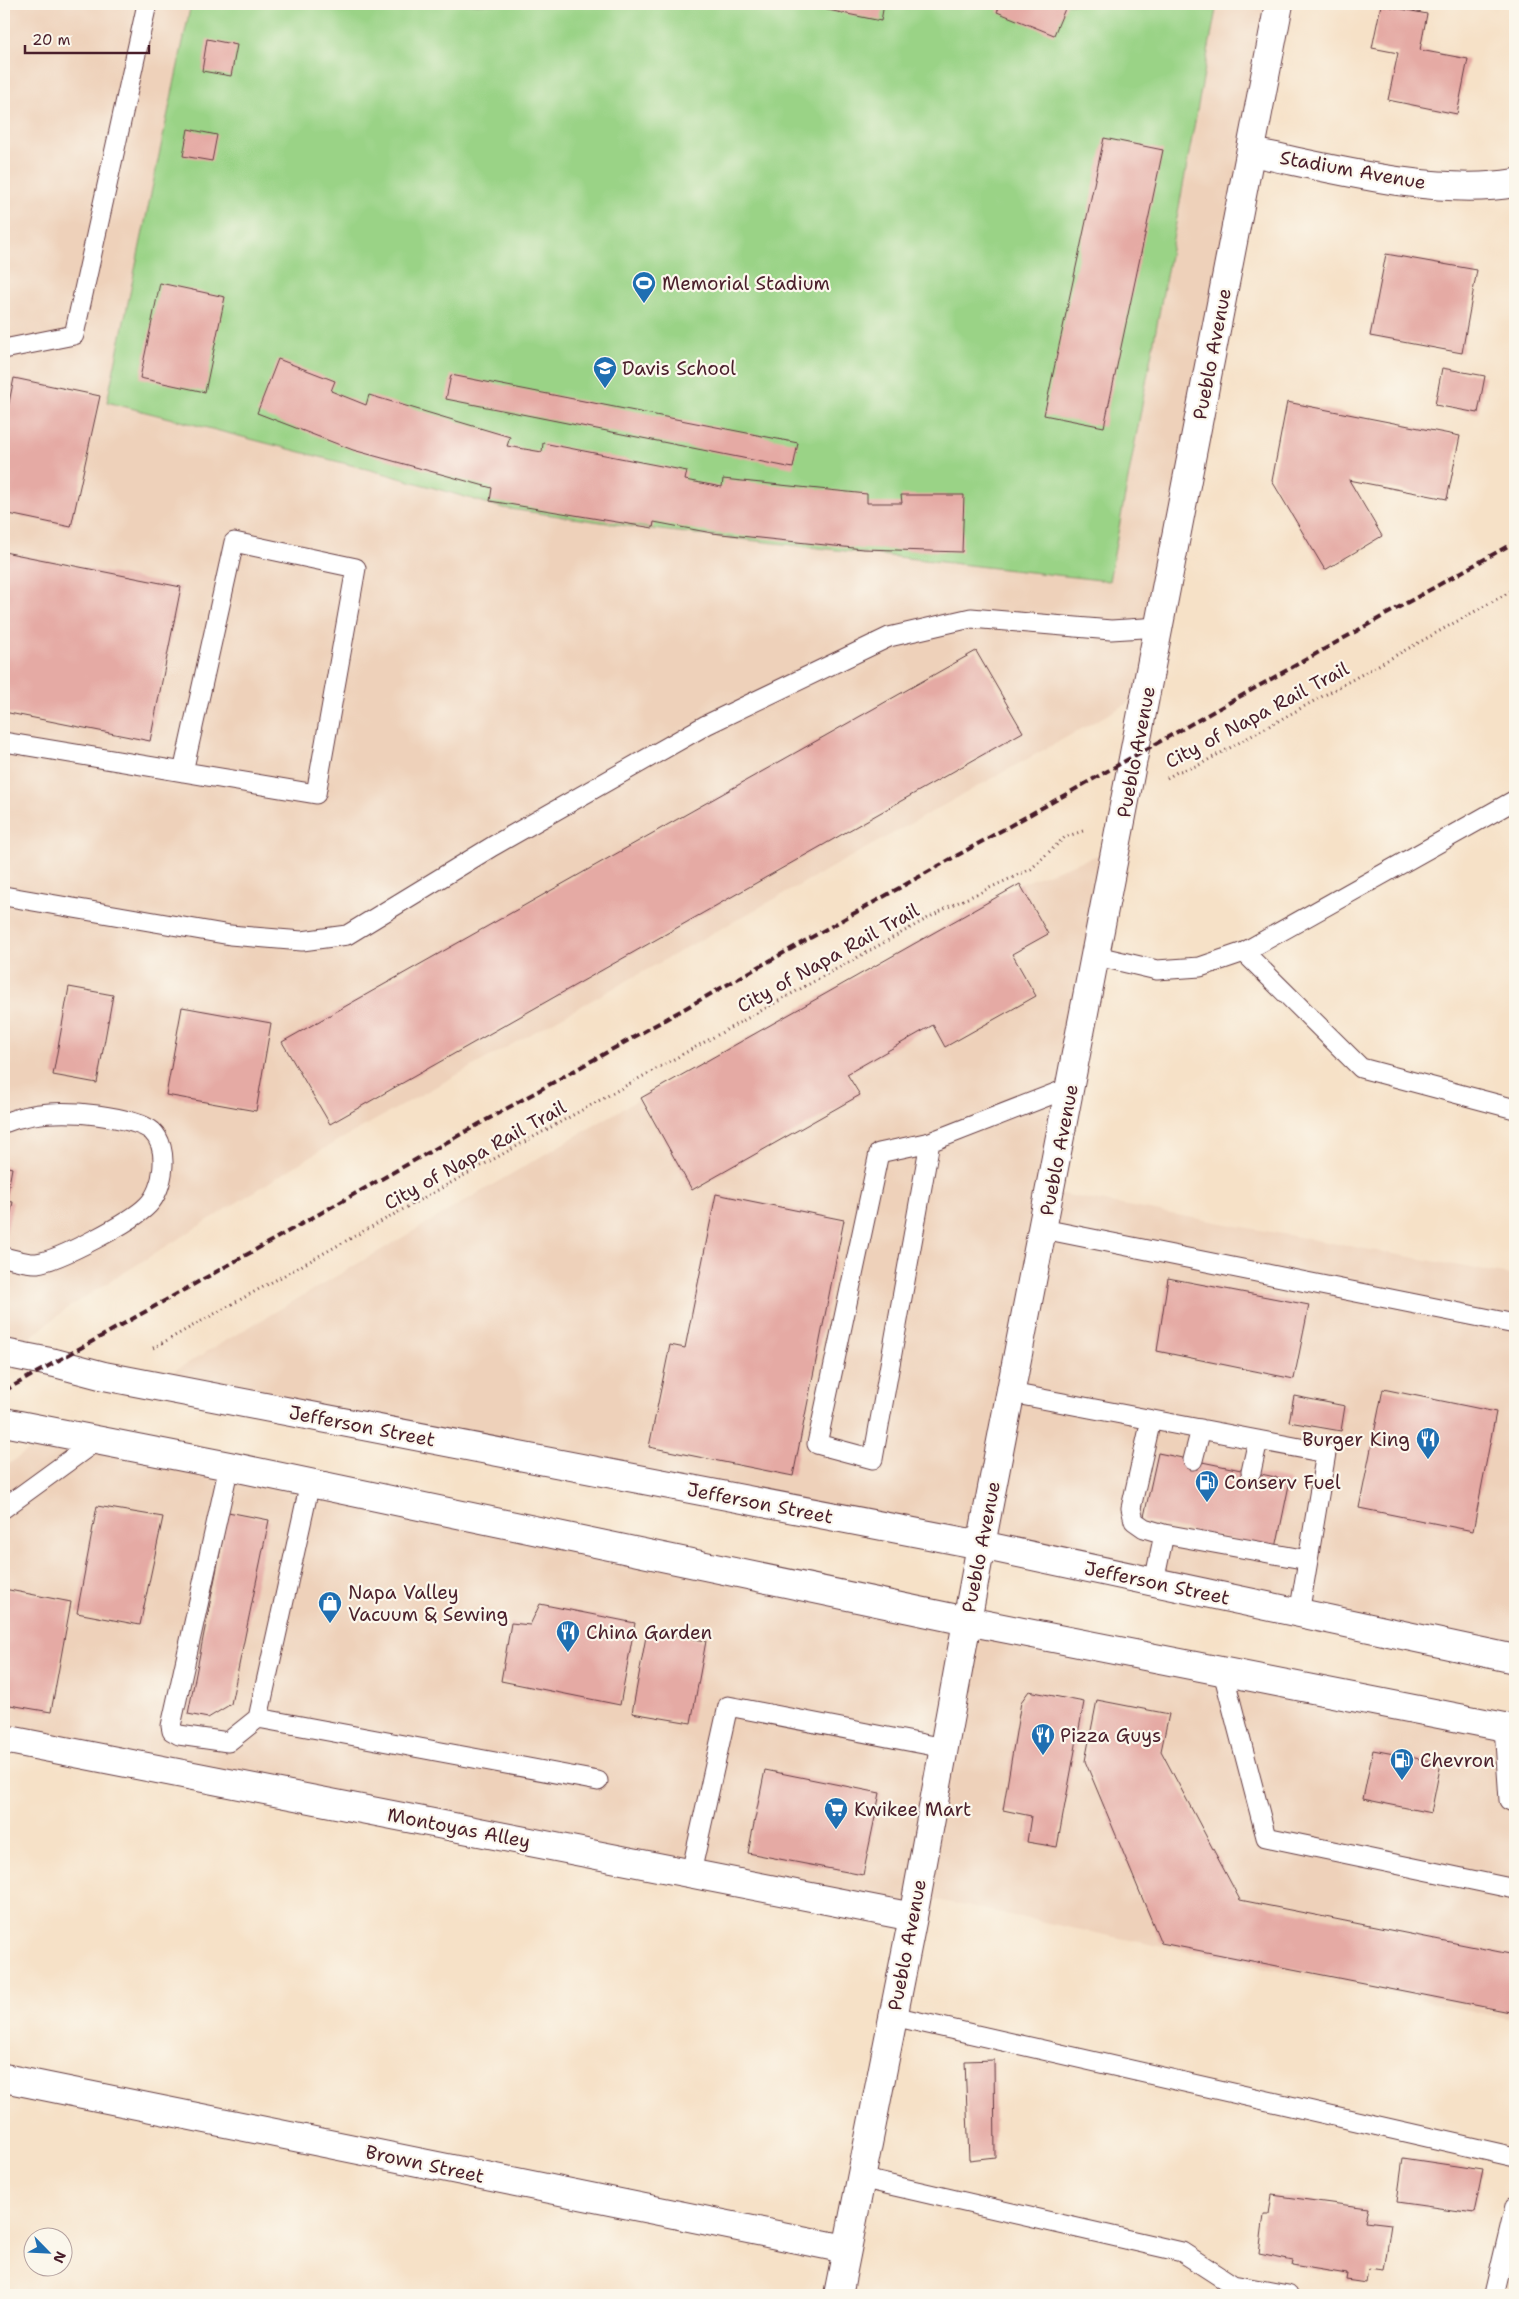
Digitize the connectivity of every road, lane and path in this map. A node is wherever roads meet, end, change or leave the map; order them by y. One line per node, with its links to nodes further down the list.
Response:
1 (147, 4): 5 (lane)
2 (1280, 4): 3 (street, Pueblo Avenue)
3 (1251, 152): 4 (street, Stadium Avenue); 7 (street, Pueblo Avenue)
4 (1515, 183)
5 (4, 349)
6 (1515, 590): 11 (path, City of Napa Rail Trail)
7 (1160, 627): 11 (street, Pueblo Avenue); 12 (lane)
8 (4, 742): 9 (lane)
9 (183, 772): 9 (lane)
10 (1515, 800): 13 (lane)
11 (1126, 804): 14 (street, Pueblo Avenue); 22 (path, City of Napa Rail Trail)
12 (4, 896)
13 (1244, 952): 14 (lane); 16 (lane)
14 (1097, 956): 15 (street, Pueblo Avenue)
15 (1071, 1087): 18 (lane); 19 (street, Pueblo Avenue)
16 (1515, 1109)
17 (4, 1123): 20 (lane)
18 (930, 1142): 18 (lane)
19 (1043, 1229): 21 (lane); 24 (street, Pueblo Avenue)
20 (4, 1257)
21 (1515, 1324)
22 (151, 1350)
23 (4, 1353): 36 (street, Jefferson Street)
24 (1011, 1393): 25 (lane); 36 (street, Pueblo Avenue)
25 (1151, 1420): 27 (lane); 35 (lane)
26 (4, 1422): 29 (street)
27 (1201, 1429): 28 (lane); 30 (lane)
28 (1258, 1440): 32 (lane); 37 (lane)
29 (96, 1441): 31 (street); 34 (lane)
30 (1194, 1460)
31 (229, 1466): 33 (street); 43 (lane)
32 (1251, 1472)
33 (310, 1483): 40 (street); 43 (lane)
34 (4, 1508)
35 (1173, 1533): 37 (lane); 38 (lane)
36 (981, 1545): 38 (street, Jefferson Street); 40 (street, Pueblo Avenue)
37 (1308, 1560): 39 (lane)
38 (1154, 1582): 39 (street, Jefferson Street)
39 (1299, 1614): 41 (street, Jefferson Street)
40 (967, 1621): 42 (street); 46 (street, Pueblo Avenue)
41 (1515, 1660)
42 (1223, 1672): 44 (street); 50 (lane)
43 (258, 1718): 47 (lane)
44 (1510, 1728): 48 (lane)
45 (4, 1739): 49 (street, Montoyas Alley)
46 (944, 1748): 49 (lane); 51 (street, Pueblo Avenue)
47 (598, 1782)
48 (1515, 1803)
49 (691, 1873): 51 (street, Montoyas Alley)
50 (1515, 1889)
51 (913, 1916): 52 (street, Pueblo Avenue)
52 (893, 2016): 54 (lane); 55 (street, Pueblo Avenue)
53 (4, 2078): 57 (street, Brown Street)
54 (1515, 2157)
55 (860, 2178): 57 (street, Pueblo Avenue); 59 (lane)
56 (1515, 2206): 60 (lane)
57 (846, 2250): 58 (street, Pueblo Avenue)
58 (838, 2295)
59 (1288, 2295)
60 (1494, 2295)

